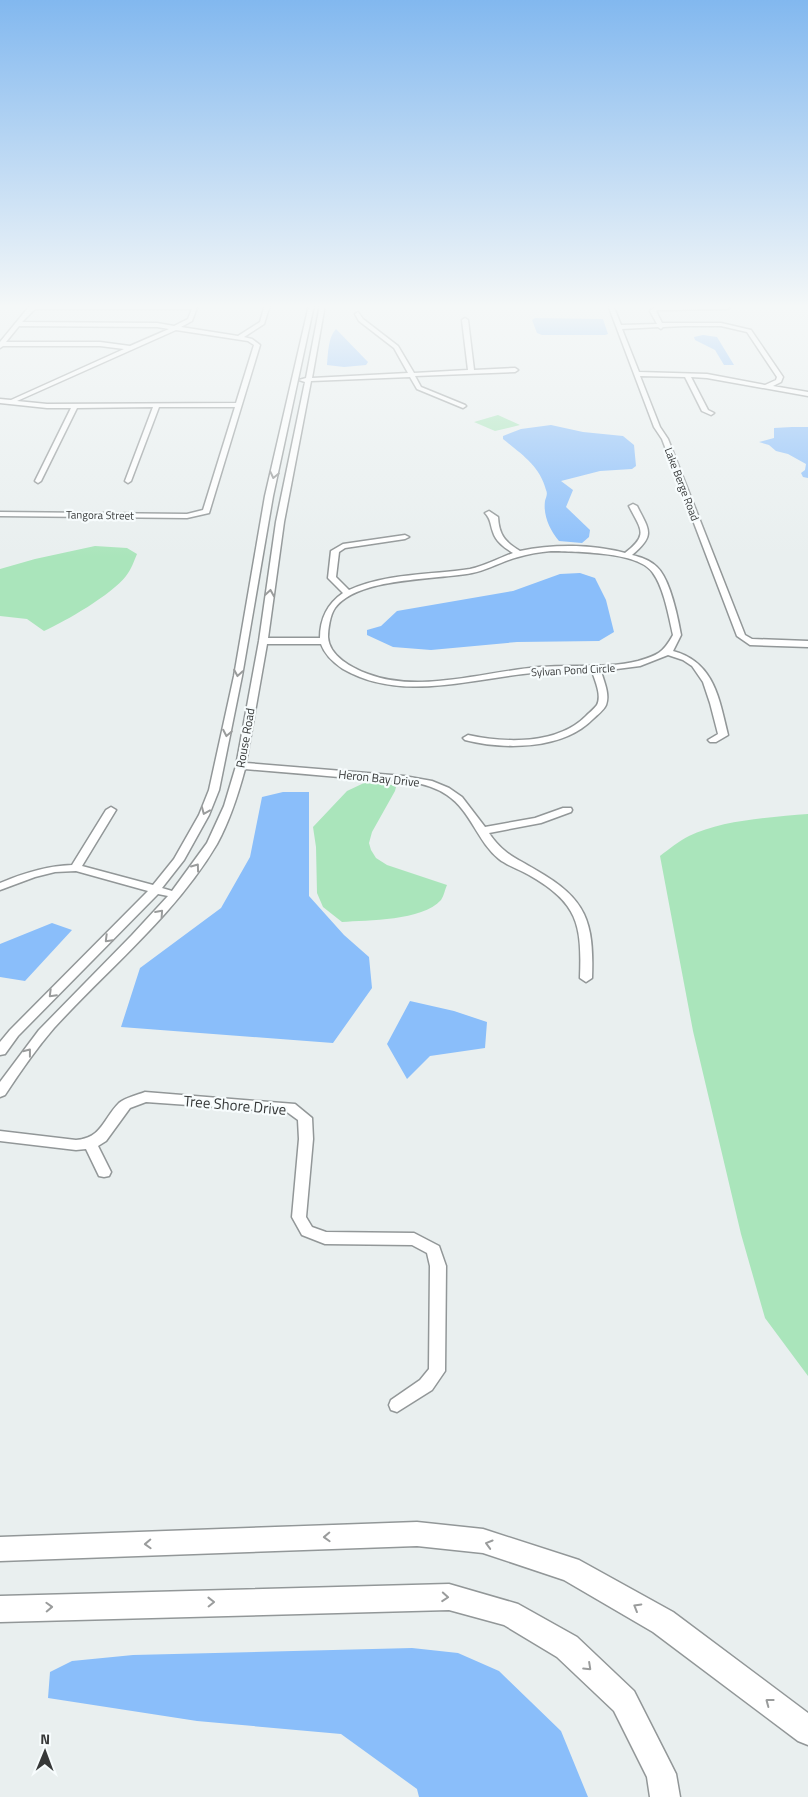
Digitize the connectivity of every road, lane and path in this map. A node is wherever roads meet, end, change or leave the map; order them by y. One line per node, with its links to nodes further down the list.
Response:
1 (42, 389): 10 (street)
2 (244, 389): 12 (street)
3 (293, 389): 38 (street, Rouse Road, one-way to 38)
4 (306, 389): 25 (street, Rouse Road, one-way to 4)
5 (421, 389): 14 (street)
6 (643, 389): 27 (street, Lake Berge Road)
7 (694, 389): 15 (street)
8 (776, 389): 9 (street)
9 (808, 394)
10 (2, 402): 13 (street)
11 (157, 405): 12 (street); 13 (street); 17 (street)
12 (239, 405): 20 (street, Tangora Street)
13 (75, 406): 16 (street)
14 (463, 406)
15 (711, 414)
16 (38, 481)
17 (128, 481)
18 (633, 506): 23 (street)
19 (489, 513): 22 (street)
20 (0, 514)
21 (405, 537): 24 (street)
22 (520, 554): 23 (street); 24 (street)
23 (626, 556): 28 (street)
24 (348, 593): 26 (street)
25 (262, 641): 26 (street); 32 (street, Rouse Road)
26 (323, 641): 29 (street, Sylvan Pond Circle)
27 (808, 644)
28 (667, 652): 29 (street, Sylvan Pond Circle); 31 (street)
29 (596, 670): 30 (street)
30 (468, 738)
31 (713, 740)
32 (241, 766): 35 (street, Heron Bay Drive); 39 (street, Rouse Road, one-way to 32)
33 (111, 810): 36 (street)
34 (567, 810): 35 (street)
35 (481, 831): 40 (street, Heron Bay Drive)
36 (76, 868): 37 (street); 38 (street)
37 (0, 887)
38 (155, 890): 39 (street); 41 (street, Rouse Road, one-way to 41)
39 (176, 895): 42 (street, Rouse Road, one-way to 39)
40 (586, 978)
41 (0, 1051)
42 (0, 1092)
43 (0, 1136): 44 (street)
44 (90, 1144): 45 (street); 46 (street, Tree Shore Drive)
45 (104, 1172)
46 (397, 1405)
47 (0, 1549): 49 (highway, one-way to 47)
48 (0, 1609): 50 (highway, one-way to 50)
49 (808, 1731)
50 (666, 1797)

